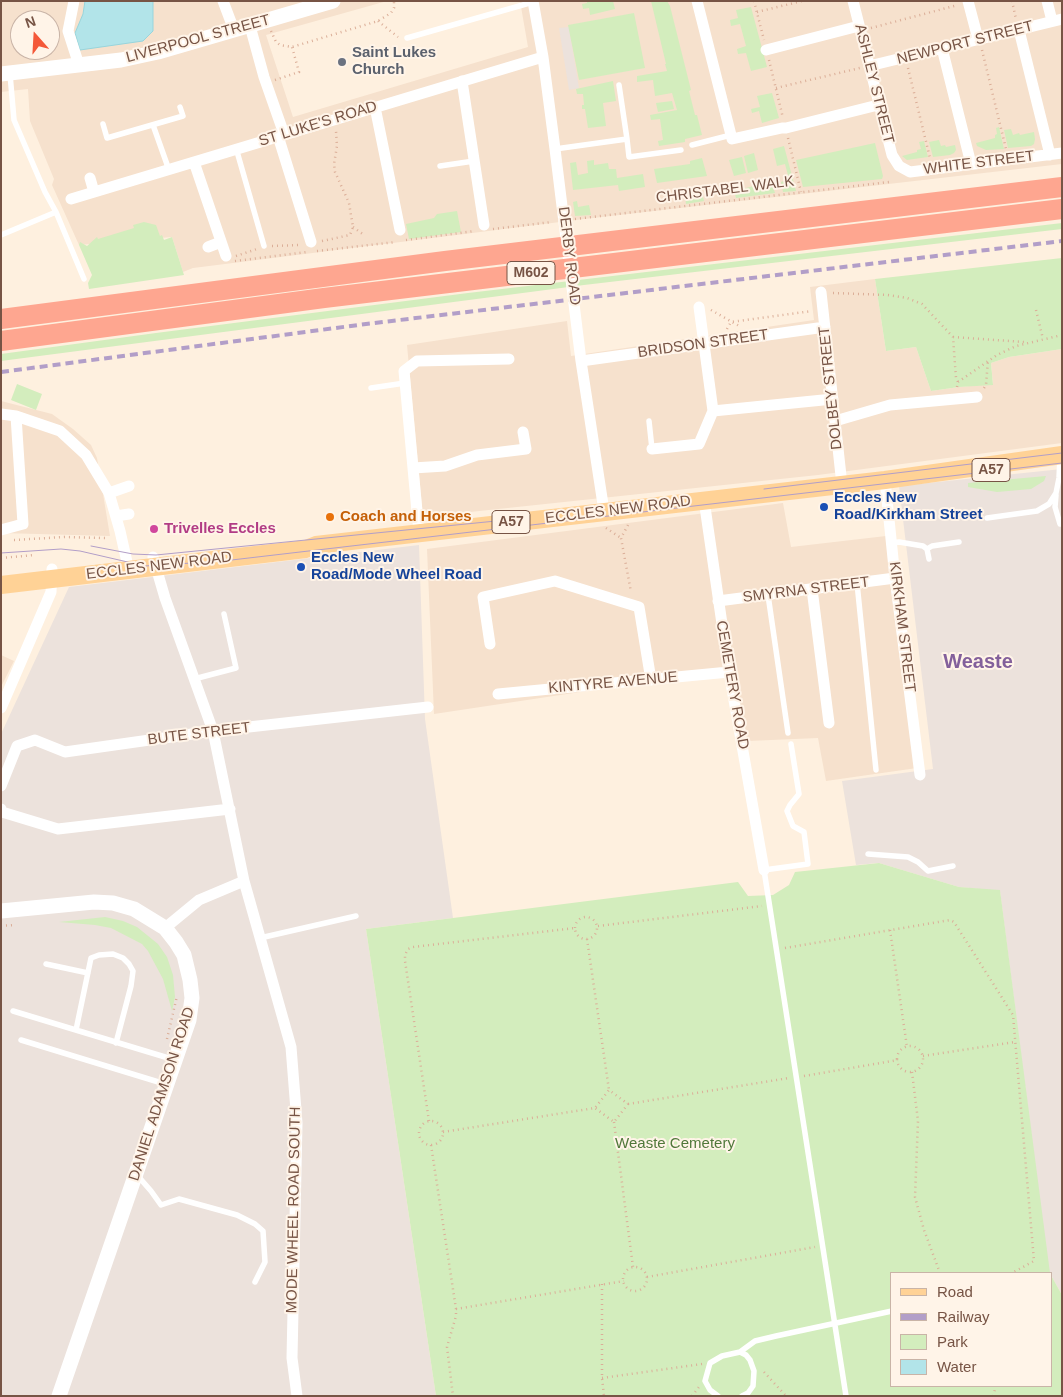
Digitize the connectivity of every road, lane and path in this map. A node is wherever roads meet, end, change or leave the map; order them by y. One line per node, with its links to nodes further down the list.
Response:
1 (74, 1): 29 (street)
2 (223, 1): 19 (street)
3 (333, 1): 17 (street, LIVERPOOL STREET)
4 (394, 1): 16 (path)
5 (533, 1): 21 (lane); 28 (street, DERBY ROAD)
6 (696, 1): 45 (street)
7 (754, 1): 13 (path)
8 (802, 1): 13 (path)
9 (853, 1): 18 (street, ASHLEY STREET)
10 (1012, 1): 14 (path)
11 (1047, 1): 15 (street)
12 (965, 3): 18 (path); 23 (street)
13 (757, 12): 26 (path)
14 (1016, 18)
15 (1057, 20): 20 (street, NEWPORT STREET)
16 (378, 21): 21 (path); 24 (path)
17 (250, 26): 19 (street, LIVERPOOL STREET); 44 (street)
18 (865, 27): 26 (street); 30 (street, ASHLEY STREET)
19 (234, 30): 29 (street, LIVERPOOL STREET)
20 (1019, 30): 23 (street, NEWPORT STREET); 52 (street)
21 (407, 38)
22 (273, 39): 24 (path)
23 (978, 39): 25 (street, NEWPORT STREET)
24 (292, 47): 33 (path)
25 (942, 48): 30 (street, NEWPORT STREET); 56 (street)
26 (766, 50): 36 (path)
27 (982, 52): 49 (path)
28 (543, 57): 34 (street, ST LUKE'S ROAD); 50 (street, DERBY ROAD)
29 (79, 65): 32 (street, LIVERPOOL STREET)
30 (864, 67): 36 (path); 37 (street, ASHLEY STREET)
31 (909, 71): 53 (path)
32 (6, 74): 67 (lane)
33 (280, 78)
34 (462, 81): 39 (street, ST LUKE'S ROAD); 54 (street)
35 (619, 85): 46 (lane)
36 (776, 88): 42 (path)
37 (878, 105): 42 (street); 58 (street, ASHLEY STREET)
38 (180, 107): 41 (lane)
39 (375, 107): 44 (street, ST LUKE'S ROAD); 71 (street)
40 (103, 124): 41 (lane)
41 (153, 125): 59 (lane)
42 (786, 128): 45 (street); 64 (path)
43 (337, 133): 69 (path)
44 (281, 135): 48 (street, ST LUKE'S ROAD); 75 (street)
45 (731, 135): 47 (lane)
46 (627, 139): 50 (lane); 51 (lane)
47 (692, 145)
48 (236, 148): 55 (street, ST LUKE'S ROAD); 76 (lane)
49 (1006, 148)
50 (555, 149): 68 (street, DERBY ROAD)
51 (681, 150)
52 (1056, 154): 56 (street, WHITE STREET)
53 (930, 156)
54 (474, 161): 57 (lane); 70 (street)
55 (194, 162): 59 (street, ST LUKE'S ROAD); 74 (street)
56 (971, 164): 58 (street, WHITE STREET)
57 (440, 166)
58 (899, 166)
59 (169, 170): 63 (street, ST LUKE'S ROAD)
60 (90, 178): 63 (street)
61 (889, 182): 64 (path, CHRISTABEL WALK)
62 (1062, 187): 84 (highway, M602)
63 (94, 192): 65 (street, ST LUKE'S ROAD)
64 (801, 192): 68 (path, CHRISTABEL WALK)
65 (71, 199)
66 (1062, 209): 91 (highway, M602)
67 (56, 212): 72 (lane); 79 (lane)
68 (565, 221): 70 (path, CHRISTABEL WALK); 95 (street, DERBY ROAD)
69 (353, 228): 73 (path); 75 (path)
70 (482, 229): 78 (path, CHRISTABEL WALK)
71 (400, 230)
72 (1, 235)
73 (364, 235)
74 (221, 242): 77 (street); 78 (street)
75 (316, 242)
76 (264, 246)
77 (208, 247)
78 (226, 256)
79 (84, 279)
80 (821, 292): 82 (street, DOLBEY STREET); 89 (path)
81 (699, 307): 85 (path); 93 (street)
82 (823, 310): 85 (path); 86 (street, DOLBEY STREET)
83 (1036, 310): 90 (path)
84 (1, 319)
85 (731, 322): 88 (path)
86 (825, 327): 88 (street, BRIDSON STREET); 101 (street, DOLBEY STREET)
87 (1062, 335): 90 (path)
88 (757, 337): 93 (street, BRIDSON STREET)
89 (953, 337): 92 (path); 97 (path)
90 (1044, 339): 92 (path)
91 (1, 341)
92 (1028, 343): 96 (path)
93 (704, 344): 95 (street, BRIDSON STREET); 103 (street)
94 (509, 359): 98 (street)
95 (581, 360): 120 (street, DERBY ROAD)
96 (988, 360): 97 (path); 100 (path)
97 (958, 382): 102 (path)
98 (405, 383): 99 (lane); 111 (street)
99 (371, 388)
100 (977, 397): 102 (street)
101 (832, 399): 103 (street); 107 (street, DOLBEY STREET)
102 (955, 399): 107 (street)
103 (713, 412): 109 (street)
104 (1, 414): 105 (street)
105 (16, 416): 115 (street); 124 (street)
106 (650, 420): 109 (lane)
107 (835, 421): 113 (street, DOLBEY STREET)
108 (523, 432): 111 (street)
109 (652, 449)
110 (1061, 459): 112 (main road, ECCLES NEW ROAD / A57); 116 (lane)
111 (412, 468): 125 (street)
112 (885, 480): 113 (main road, ECCLES NEW ROAD / A57); 130 (street, KIRKHAM STREET)
113 (842, 484): 117 (main road, ECCLES NEW ROAD / A57)
114 (128, 486): 115 (street)
115 (109, 492): 119 (street)
116 (1056, 493): 121 (lane); 123 (lane)
117 (704, 500): 120 (main road, ECCLES NEW ROAD / A57); 144 (street, CEMETERY ROAD)
118 (129, 514): 119 (street)
119 (116, 516): 136 (street)
120 (602, 518): 125 (main road, ECCLES NEW ROAD / A57); 127 (path)
121 (987, 518)
122 (630, 520): 127 (path)
123 (1060, 524)
124 (1, 530)
125 (418, 533): 135 (main road, ECCLES NEW ROAD / A57)
126 (105, 538): 128 (path)
127 (621, 538): 145 (path)
128 (9, 540)
129 (959, 542): 131 (lane)
130 (891, 543): 131 (lane); 139 (street, KIRKHAM STREET)
131 (927, 549): 134 (lane)
132 (36, 556): 133 (path)
133 (1, 558)
134 (929, 559)
135 (154, 562): 136 (main road, ECCLES NEW ROAD / A57); 149 (street, MODE WHEEL ROAD SOUTH)
136 (128, 565): 138 (main road, ECCLES NEW ROAD / A57)
137 (1, 574): 138 (main road, ECCLES NEW ROAD)
138 (52, 574): 141 (main road, ECCLES NEW ROAD / A57); 153 (street)
139 (895, 578): 140 (street, SMYRNA STREET); 159 (street, KIRKHAM STREET)
140 (857, 583): 142 (street, SMYRNA STREET); 158 (lane)
141 (1, 584)
142 (812, 589): 143 (street, SMYRNA STREET); 154 (street)
143 (768, 595): 144 (street, SMYRNA STREET); 156 (lane)
144 (718, 600): 148 (street, CEMETERY ROAD)
145 (634, 606): 147 (street); 150 (street)
146 (224, 614): 149 (lane)
147 (490, 644)
148 (729, 672): 150 (street, KINTYRE AVENUE); 165 (street, CEMETERY ROAD)
149 (194, 679): 155 (street, MODE WHEEL ROAD SOUTH)
150 (651, 680): 151 (street, KINTYRE AVENUE)
151 (498, 694)
152 (428, 706): 155 (street, BUTE STREET)
153 (1, 708)
154 (829, 723)
155 (213, 732): 160 (street, BUTE STREET); 162 (street, MODE WHEEL ROAD SOUTH)
156 (788, 734)
157 (791, 744): 165 (lane)
158 (876, 770)
159 (920, 775)
160 (1, 786)
161 (1, 809): 162 (street)
162 (230, 809): 166 (street, MODE WHEEL ROAD SOUTH)
163 (868, 854): 164 (lane)
164 (953, 866)
165 (764, 870): 167 (lane)
166 (244, 881): 173 (street); 176 (street, MODE WHEEL ROAD SOUTH)
167 (770, 905): 172 (path); 178 (lane)
168 (1, 911): 173 (street, DANIEL ADAMSON ROAD)
169 (356, 916): 176 (lane)
170 (17, 924): 171 (path)
171 (1, 926)
172 (598, 926): 174 (path); 177 (path)
173 (165, 928): 189 (street, DANIEL ADAMSON ROAD)
174 (575, 928): 177 (path); 197 (path)
175 (890, 930): 178 (path); 185 (path); 187 (path)
176 (260, 938): 218 (street, MODE WHEEL ROAD SOUTH)
177 (588, 939): 194 (path)
178 (777, 949): 192 (lane)
179 (46, 964): 180 (lane)
180 (88, 973): 183 (lane); 186 (lane)
181 (177, 991): 189 (path)
182 (13, 1011): 183 (lane)
183 (76, 1030): 186 (lane)
184 (21, 1040): 193 (lane)
185 (1016, 1042): 188 (path); 205 (path)
186 (116, 1043): 189 (lane)
187 (906, 1047): 188 (path); 190 (path)
188 (923, 1056): 191 (path)
189 (168, 1058): 193 (street, DANIEL ADAMSON ROAD)
190 (898, 1060): 191 (path); 192 (path)
191 (912, 1072): 204 (path)
192 (797, 1077): 195 (path); 202 (lane)
193 (167, 1085): 201 (street, DANIEL ADAMSON ROAD)
194 (609, 1090): 195 (path); 196 (path)
195 (628, 1104): 198 (path)
196 (595, 1108): 198 (path); 199 (path)
197 (429, 1121): 199 (path); 200 (path)
198 (614, 1122): 203 (path)
199 (443, 1132): 200 (path)
200 (431, 1145): 210 (path)
201 (137, 1175): 208 (lane); 217 (street, DANIEL ADAMSON ROAD)
202 (823, 1246): 206 (path); 212 (lane)
203 (633, 1267): 206 (path); 207 (path)
204 (940, 1272)
205 (1014, 1272)
206 (647, 1277): 207 (path)
207 (624, 1281): 209 (path)
208 (255, 1282)
209 (602, 1284): 210 (path); 216 (path)
210 (456, 1309): 219 (path)
211 (890, 1311): 212 (lane)
212 (835, 1323): 213 (lane); 224 (lane)
213 (740, 1352): 214 (lane); 215 (lane)
214 (710, 1363): 216 (path); 221 (lane)
215 (753, 1368): 222 (lane); 223 (path)
216 (602, 1378): 220 (path)
217 (59, 1396)
218 (297, 1396)
219 (453, 1396)
220 (604, 1396)
221 (718, 1396)
222 (742, 1396)
223 (786, 1396)
224 (846, 1396)

